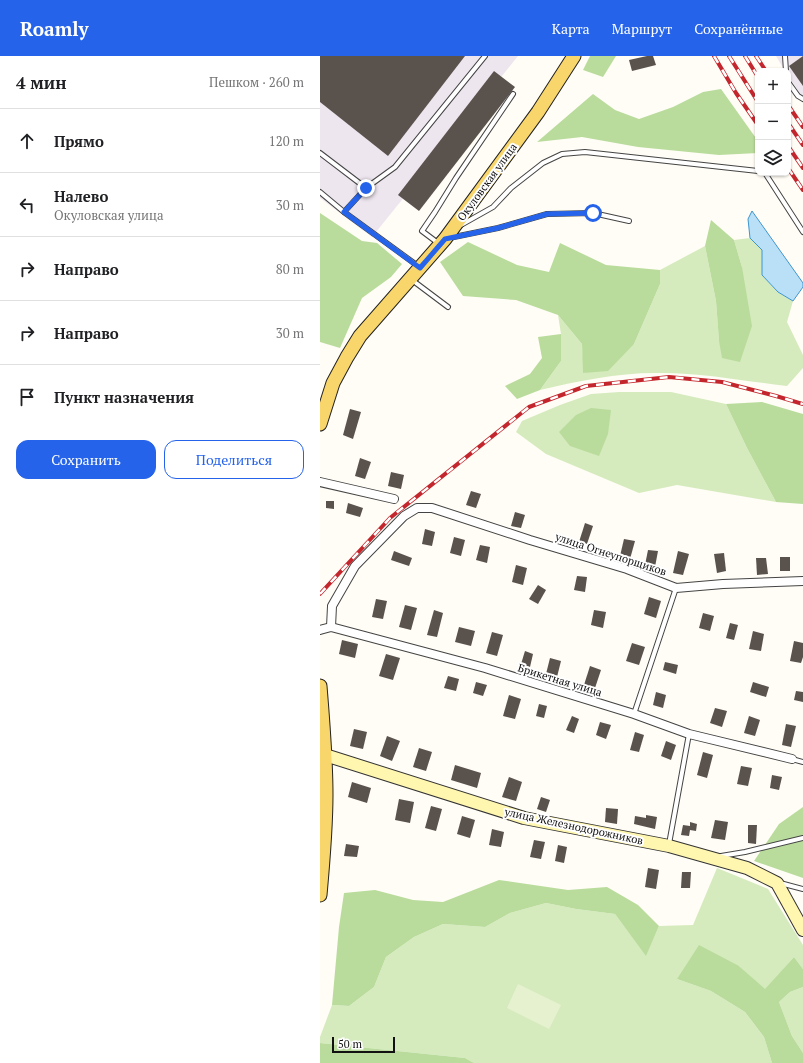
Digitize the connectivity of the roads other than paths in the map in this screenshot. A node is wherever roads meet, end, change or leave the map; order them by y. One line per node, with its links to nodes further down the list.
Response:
1 (485, 56): 11 (lane)
2 (574, 56): 16 (main road, Окуловская улица)
3 (786, 56): 4 (lane)
4 (786, 68)
5 (791, 86): 7 (lane)
6 (513, 94): 16 (lane)
7 (803, 99)
8 (320, 152): 11 (lane)
9 (755, 171): 16 (lane)
10 (767, 176): 15 (lane)
11 (366, 188): 13 (lane)
12 (320, 192): 13 (lane)
13 (344, 212): 17 (lane)
14 (629, 221): 16 (lane)
15 (803, 232)
16 (446, 238): 17 (main road, Окуловская улица)
17 (420, 268): 18 (main road, Окуловская улица)
18 (410, 278): 19 (lane); 20 (main road, Окуловская улица)
19 (448, 307)
20 (320, 424)
21 (320, 482): 22 (street)
22 (394, 499)
23 (801, 582): 24 (street, улица Огнеупорщиков)
24 (676, 588): 25 (street, улица Огнеупорщиков); 29 (lane)
25 (331, 627): 26 (street); 29 (street, Брикетная улица)
26 (320, 630)
27 (320, 686): 28 (main road)
28 (320, 691): 31 (main road)
29 (634, 714): 30 (street, Брикетная улица)
30 (689, 734): 32 (street, Брикетная улица); 35 (lane)
31 (325, 755): 35 (street, улица Железнодорожников); 39 (main road)
32 (792, 759): 33 (lane)
33 (803, 762)
34 (803, 838): 36 (lane)
35 (669, 846): 36 (street, улица Железнодорожников)
36 (710, 858): 37 (street, улица Железнодорожников)
37 (777, 883): 38 (lane); 40 (street)
38 (803, 889)
39 (320, 896)
40 (803, 930)

